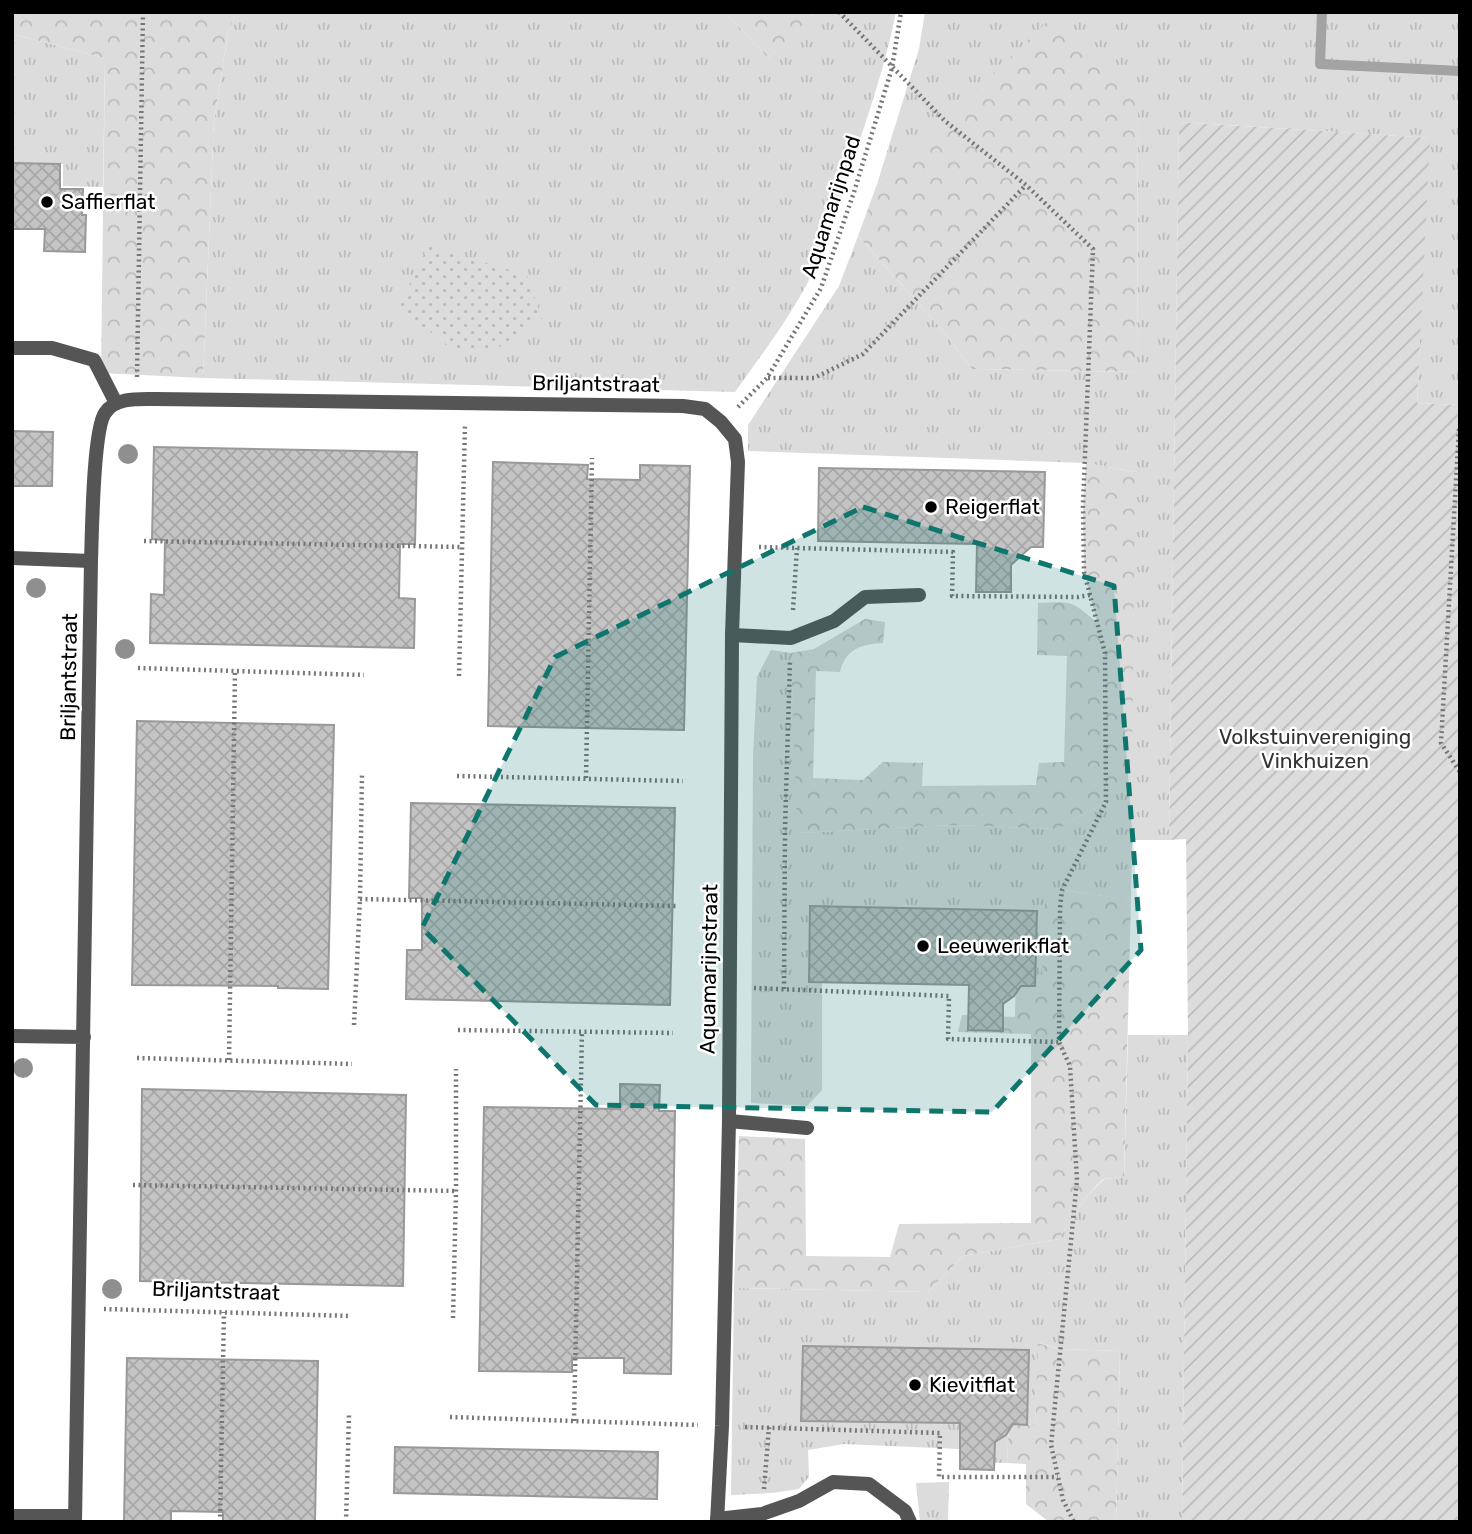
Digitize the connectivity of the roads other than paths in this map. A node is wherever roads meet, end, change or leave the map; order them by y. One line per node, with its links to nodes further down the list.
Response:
1 (12, 348): 2 (street)
2 (116, 402): 3 (street, Briljantstraat); 5 (street, Briljantstraat)
3 (721, 422): 7 (street, Aquamarijnstraat)
4 (12, 558): 5 (street)
5 (91, 561): 9 (street, Briljantstraat)
6 (919, 595): 7 (street)
7 (732, 635): 10 (street, Aquamarijnstraat)
8 (12, 1036): 9 (street)
9 (84, 1037): 13 (street, Briljantstraat)
10 (729, 1121): 11 (street); 14 (street, Aquamarijnstraat)
11 (807, 1128)
12 (12, 1516): 13 (street)
13 (75, 1519)
14 (717, 1520): 15 (street)
15 (910, 1522)

